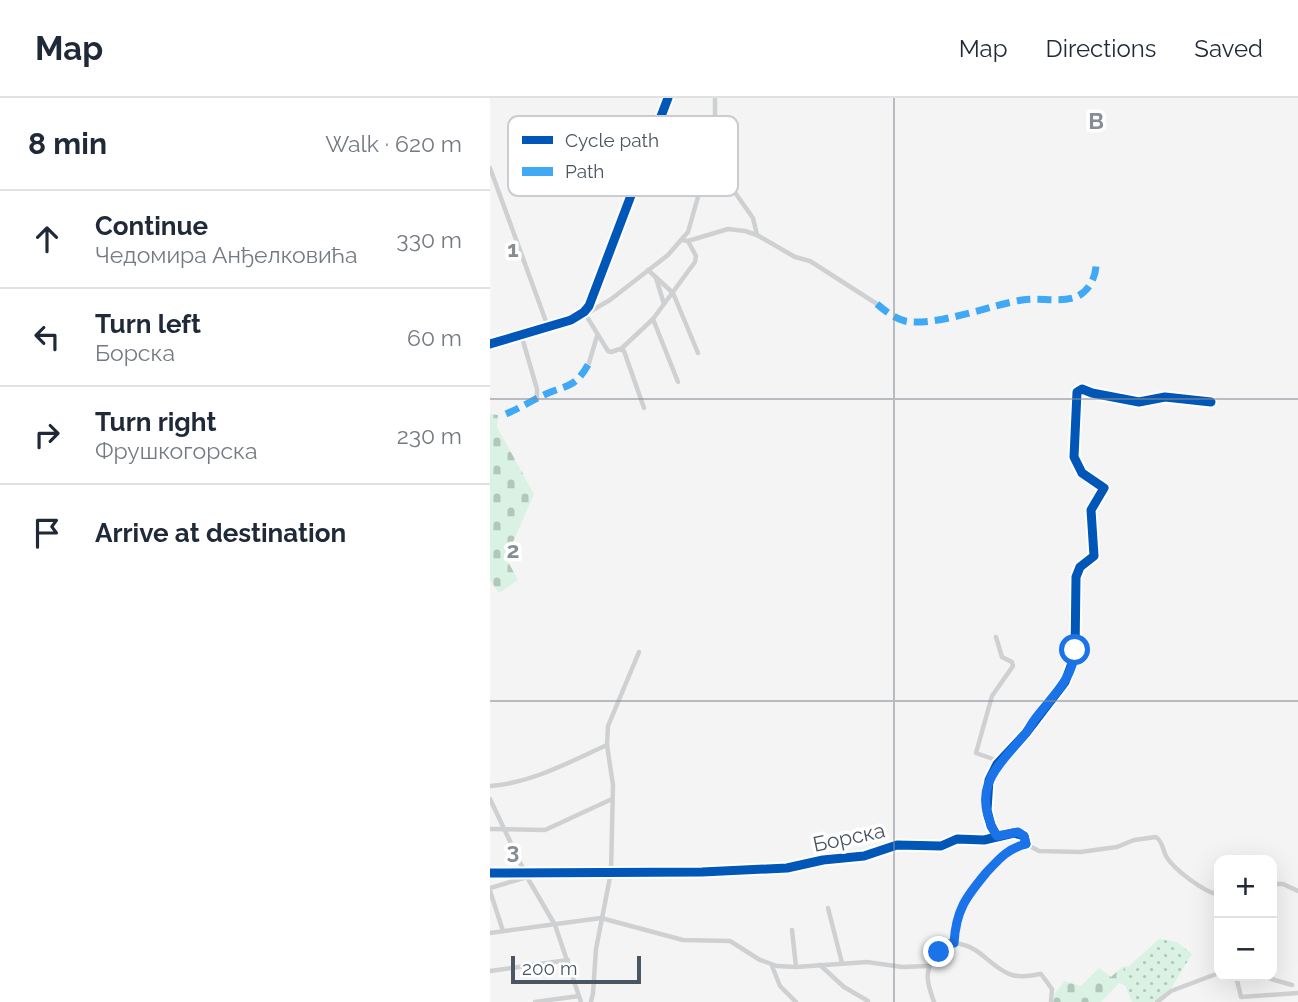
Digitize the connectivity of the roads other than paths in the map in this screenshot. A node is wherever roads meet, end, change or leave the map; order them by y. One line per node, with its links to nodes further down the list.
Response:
1 (668, 98): 3 (street)
2 (715, 98): 4 (street)
3 (661, 116)
4 (715, 116)
5 (490, 168): 20 (street)
6 (632, 196): 18 (street)
7 (698, 196): 9 (street)
8 (738, 196): 10 (street)
9 (688, 232): 11 (street); 12 (street)
10 (757, 232): 11 (street); 17 (street)
11 (699, 237): 12 (street)
12 (685, 241): 13 (street); 15 (street)
13 (648, 270): 14 (street); 18 (street)
14 (656, 278): 15 (street); 16 (street)
15 (673, 293): 16 (street); 25 (street)
16 (664, 304): 19 (street)
17 (877, 304)
18 (585, 312): 20 (street); 22 (street)
19 (653, 319): 24 (street); 27 (street)
20 (551, 326): 21 (street)
21 (521, 334): 23 (street); 28 (street)
22 (597, 335): 24 (street); 26 (street)
23 (490, 344)
24 (621, 349): 30 (street)
25 (698, 353)
26 (589, 363)
27 (678, 382)
28 (537, 399)
29 (1211, 402): 34 (street)
30 (645, 408)
31 (996, 637): 34 (street)
32 (639, 652): 33 (street)
33 (607, 745): 35 (street); 37 (street)
34 (997, 764): 40 (street)
35 (490, 786)
36 (490, 799): 39 (street)
37 (612, 799): 39 (street); 42 (street)
38 (490, 829): 39 (street)
39 (504, 829): 44 (street)
40 (997, 836): 41 (street, Борска); 42 (street, Борска)
41 (1026, 844): 48 (street); 55 (street)
42 (611, 872): 44 (street, Борска); 50 (street)
43 (490, 873): 44 (street, Борска)
44 (526, 875): 46 (street); 51 (street)
45 (1277, 884): 47 (street)
46 (490, 889): 53 (street)
47 (1298, 891)
48 (1214, 893)
49 (828, 908): 57 (street)
50 (601, 918): 51 (street); 58 (street); 72 (street)
51 (555, 925): 53 (street); 56 (street)
52 (792, 930): 61 (street)
53 (503, 931): 54 (street)
54 (490, 933)
55 (954, 943): 60 (street); 75 (street)
56 (568, 960): 62 (street); 68 (street)
57 (842, 963): 59 (street); 60 (street)
58 (772, 965): 61 (street); 73 (street)
59 (820, 965): 61 (street); 69 (street)
60 (928, 966): 74 (street)
61 (796, 967)
62 (490, 971)
63 (1214, 975): 76 (street)
64 (1277, 980): 66 (street)
65 (1237, 981): 67 (street)
66 (1292, 985)
67 (1298, 993)
68 (579, 996): 70 (street); 71 (street)
69 (868, 1001)
70 (535, 1002)
71 (581, 1002)
72 (591, 1002)
73 (796, 1002)
74 (934, 1002)
75 (1051, 1002)
76 (1157, 1002)

